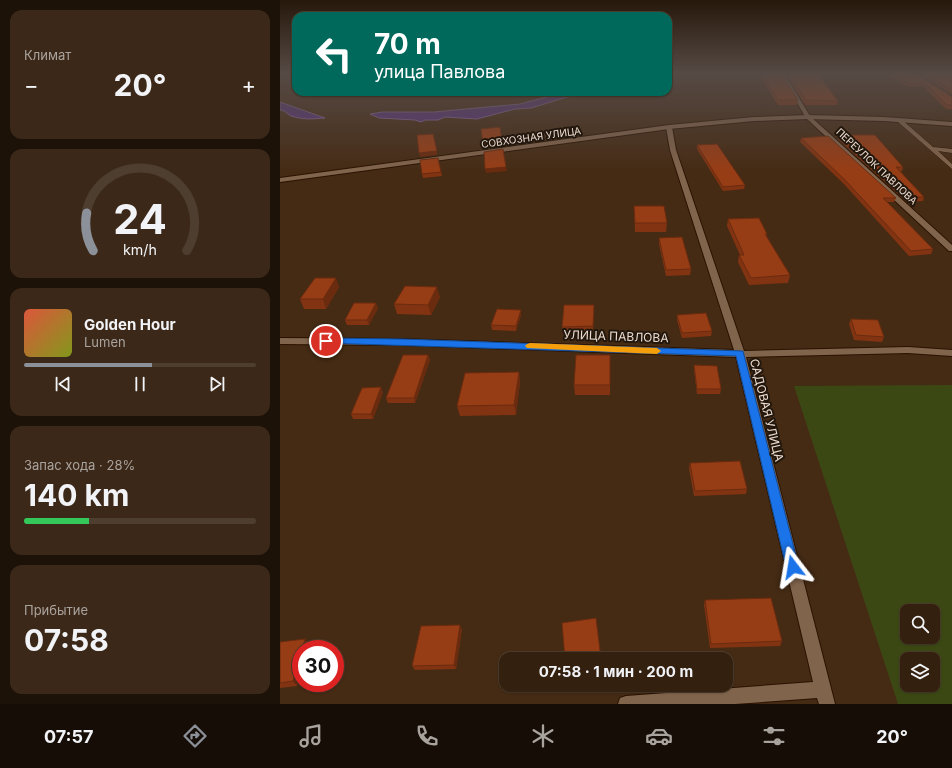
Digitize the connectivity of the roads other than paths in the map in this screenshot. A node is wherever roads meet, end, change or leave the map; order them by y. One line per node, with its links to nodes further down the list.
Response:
1 (802, 106): 2 (street, ПЕРЕУЛОК ПАВЛОВА)
2 (808, 117): 3 (street, СОВХОЗНАЯ УЛИЦА); 5 (street, СОВХОЗНАЯ УЛИЦА); 10 (street, ПЕРЕУЛОК ПАВЛОВА)
3 (899, 120): 4 (street, СОВХОЗНАЯ УЛИЦА); 6 (lane)
4 (952, 124)
5 (669, 126): 9 (street, СОВХОЗНАЯ УЛИЦА); 13 (street, САДОВАЯ УЛИЦА)
6 (932, 149): 7 (lane); 8 (lane)
7 (952, 151)
8 (952, 167)
9 (280, 180)
10 (952, 249)
11 (280, 341): 13 (street, УЛИЦА ПАВЛОВА)
12 (952, 353): 13 (street, УЛИЦА ПАВЛОВА)
13 (740, 354): 14 (street, САДОВАЯ УЛИЦА)
14 (825, 697): 15 (street)
15 (626, 704)

